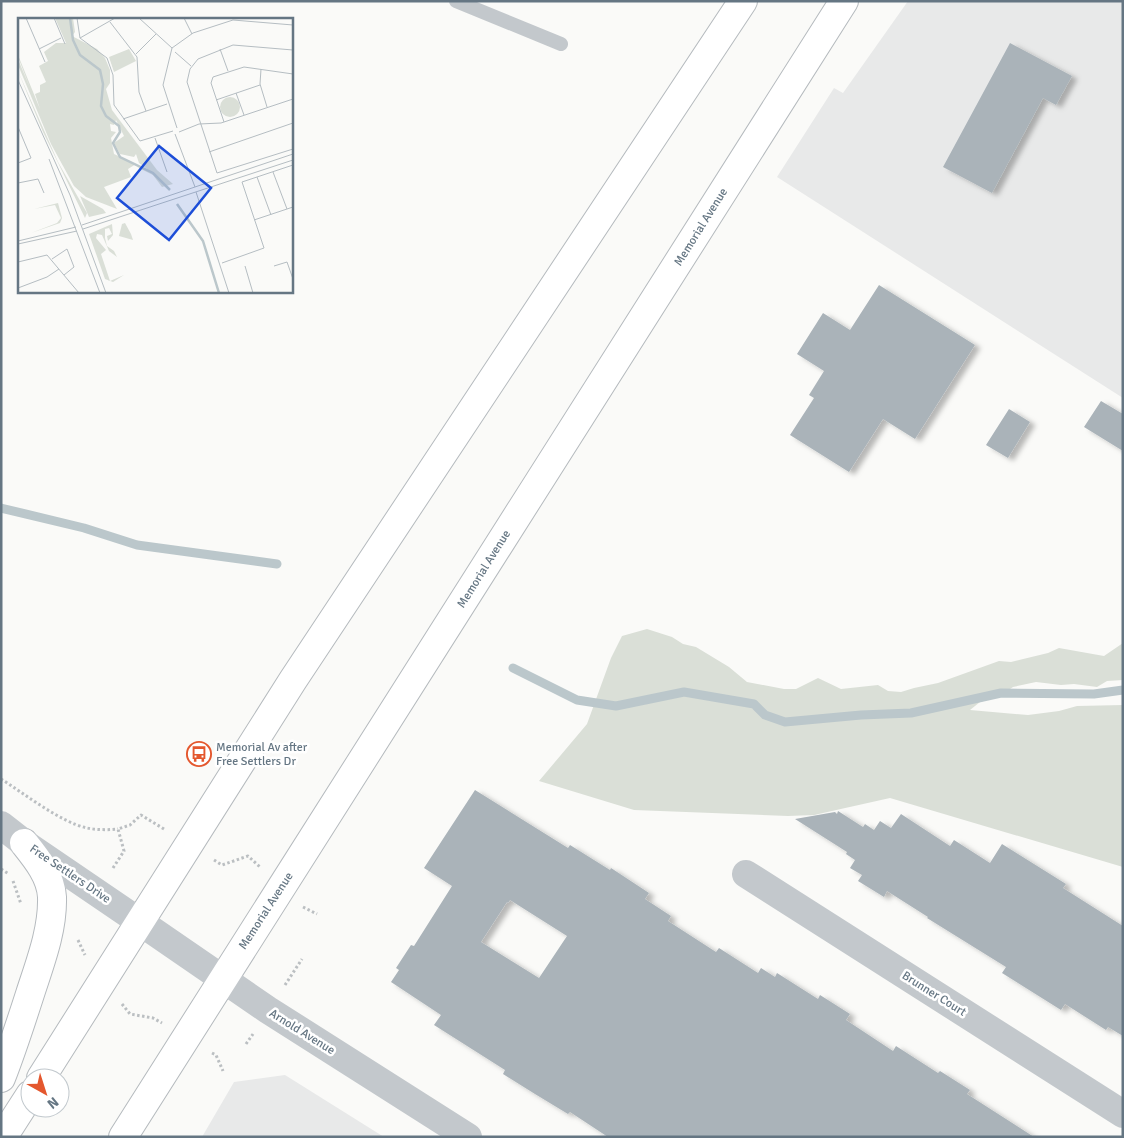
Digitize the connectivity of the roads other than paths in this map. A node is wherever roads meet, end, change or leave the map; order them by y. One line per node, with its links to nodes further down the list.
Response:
1 (456, 1): 4 (lane)
2 (743, 1): 8 (main road)
3 (844, 1): 9 (main road, Memorial Avenue)
4 (561, 44)
5 (1, 825): 6 (street, Free Settlers Drive)
6 (24, 843): 8 (street, Free Settlers Drive); 11 (main road)
7 (746, 874): 13 (street, Brunner Court)
8 (140, 922): 9 (street, Arnold Avenue); 10 (main road)
9 (223, 979): 15 (main road, Memorial Avenue); 16 (street, Arnold Avenue)
10 (46, 1068)
11 (1, 1078)
12 (20, 1111): 14 (main road)
13 (1123, 1114)
14 (3, 1137)
15 (123, 1137)
16 (468, 1137)

